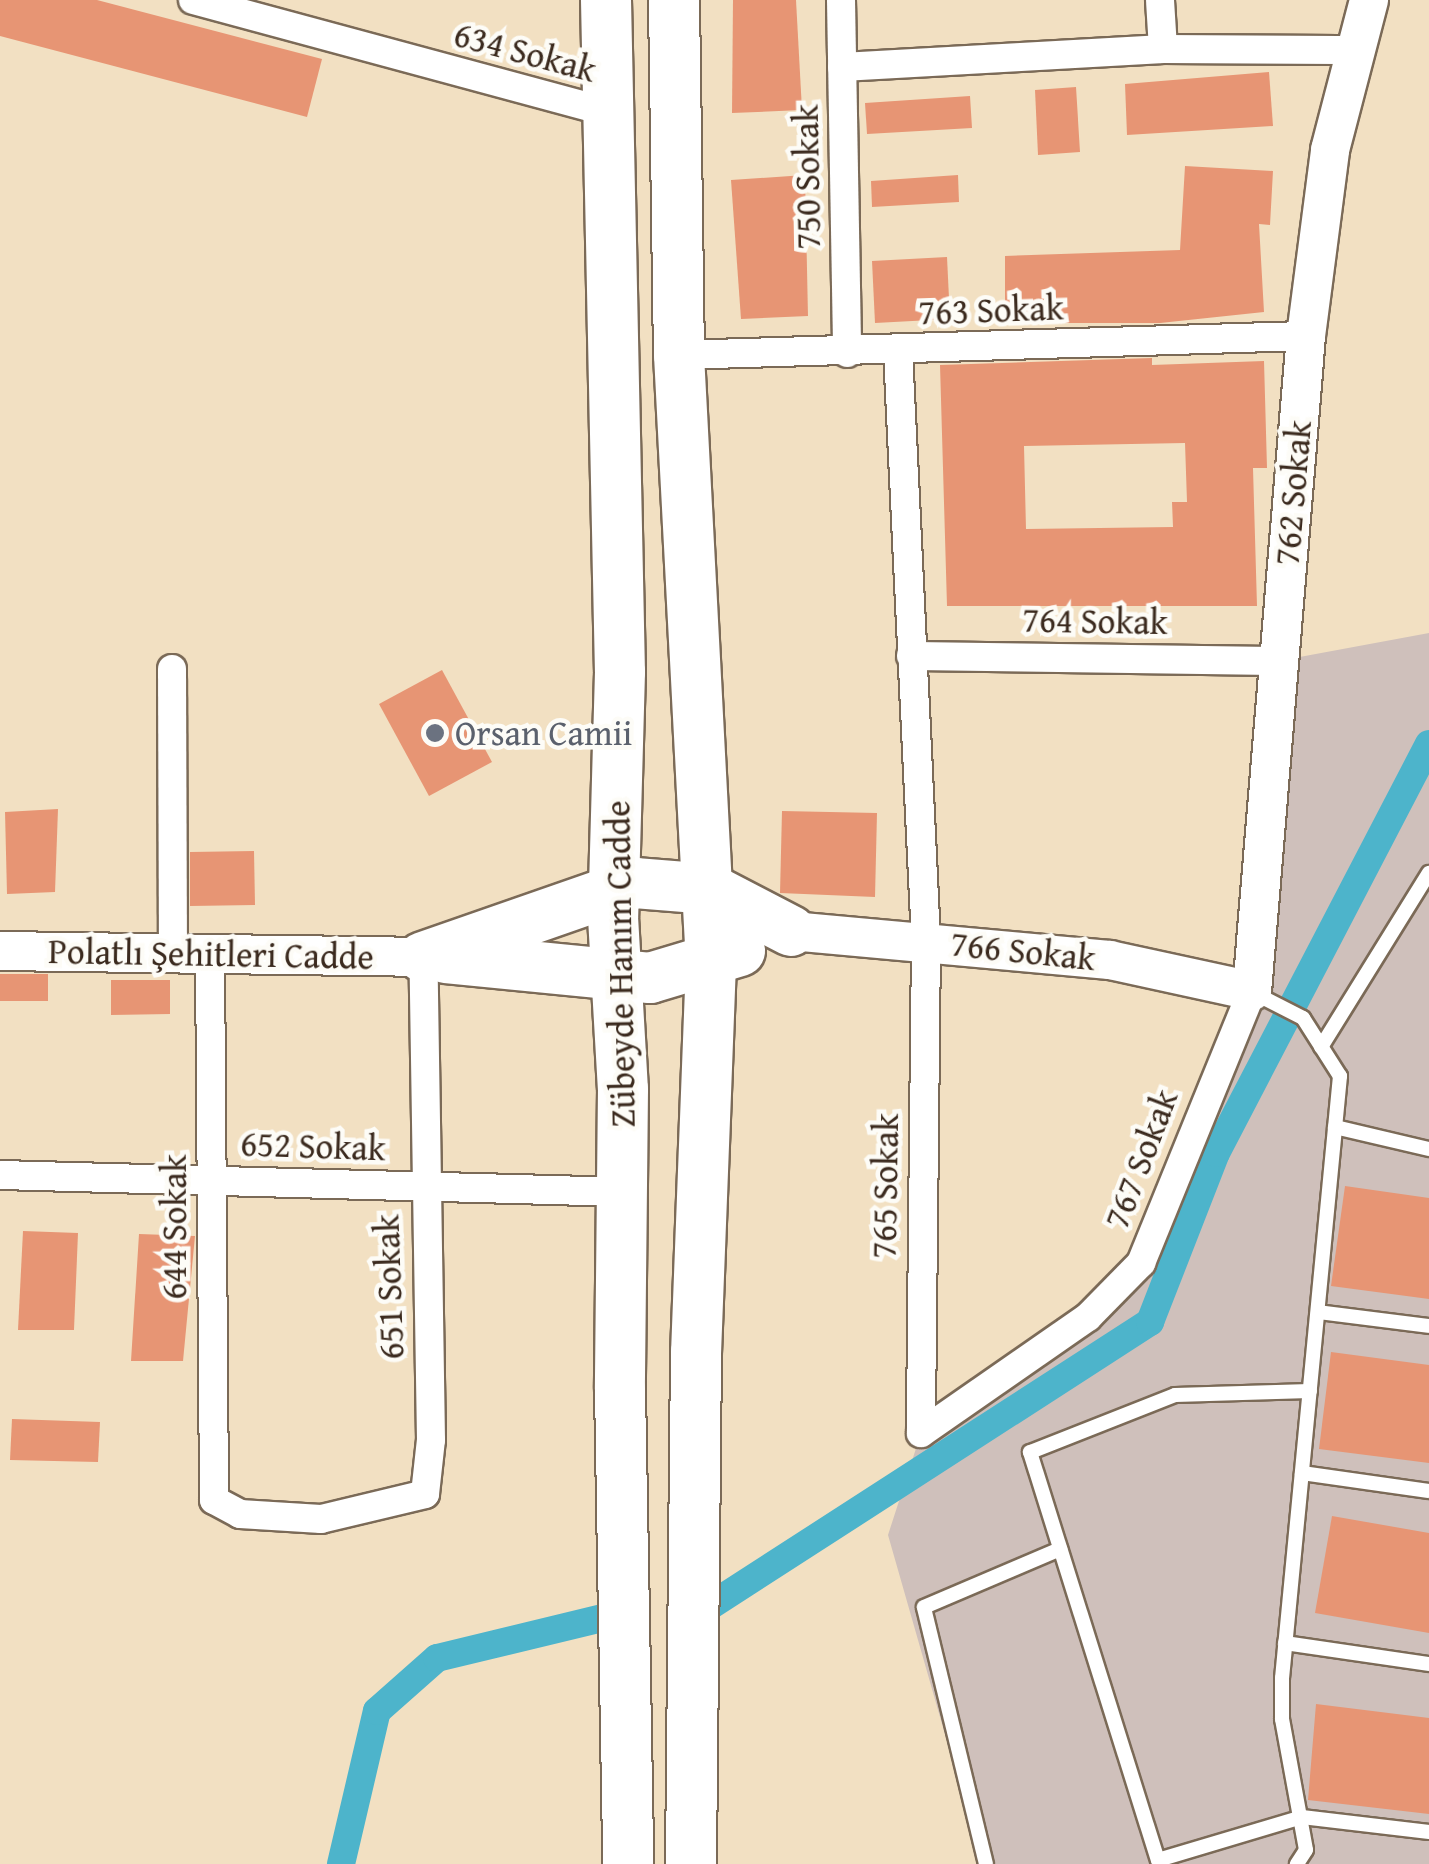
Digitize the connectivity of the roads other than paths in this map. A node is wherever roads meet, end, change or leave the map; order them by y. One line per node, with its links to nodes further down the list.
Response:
1 (193, 0): 10 (street, 634 Sokak)
2 (606, 0): 10 (highway, Zübeyde Hanım Cadde)
3 (674, 0): 14 (highway)
4 (842, 0): 9 (street, 750 Sokak)
5 (1160, 0): 7 (street)
6 (1370, 0): 8 (street, 762 Sokak)
7 (1163, 48): 8 (street); 9 (street)
8 (1356, 50): 11 (street, 762 Sokak)
9 (842, 66): 13 (street, 750 Sokak)
10 (607, 112): 19 (highway, Zübeyde Hanım Cadde)
11 (1306, 336): 12 (street, 763 Sokak); 16 (street, 762 Sokak)
12 (898, 352): 13 (street, 763 Sokak); 15 (street, 765 Sokak)
13 (847, 353): 14 (street, 763 Sokak)
14 (678, 354): 20 (highway)
15 (911, 656): 16 (street, 764 Sokak); 22 (street, 765 Sokak)
16 (1278, 661): 28 (street, 762 Sokak)
17 (172, 669): 24 (street, 644 Sokak)
18 (1429, 873): 29 (lane)
19 (614, 889): 20 (highway); 25 (highway); 27 (highway, Zübeyde Hanım Cadde)
20 (710, 889): 21 (highway); 26 (highway)
21 (791, 931): 22 (street, 766 Sokak); 26 (highway)
22 (926, 941): 28 (street, 766 Sokak); 39 (street, 765 Sokak)
23 (0, 951): 24 (street, Polatlı Şehitleri Cadde)
24 (191, 954): 25 (street, Polatlı Şehitleri Cadde); 33 (street, 644 Sokak)
25 (422, 957): 27 (highway); 34 (street, 651 Sokak)
26 (712, 963): 27 (highway); 49 (highway)
27 (615, 971): 35 (highway, Zübeyde Hanım Cadde)
28 (1252, 992): 29 (lane); 39 (street, 767 Sokak)
29 (1322, 1047): 30 (lane)
30 (1335, 1126): 31 (lane); 36 (lane)
31 (1429, 1149)
32 (0, 1175): 33 (street, 652 Sokak)
33 (212, 1181): 34 (street, 652 Sokak); 42 (street, 644 Sokak)
34 (424, 1186): 35 (street, 652 Sokak); 42 (street, 651 Sokak)
35 (624, 1192): 48 (highway, Zübeyde Hanım Cadde)
36 (1318, 1312): 37 (lane); 38 (lane)
37 (1429, 1326)
38 (1310, 1392): 40 (lane); 43 (lane)
39 (921, 1433)
40 (1302, 1474): 41 (lane); 44 (lane)
41 (1429, 1491)
42 (426, 1494)
43 (1060, 1548): 46 (lane); 50 (lane)
44 (1285, 1643): 45 (lane); 46 (lane)
45 (1429, 1664)
46 (1302, 1817): 47 (lane); 51 (lane)
47 (1429, 1832)
48 (628, 1864)
49 (691, 1864)
50 (986, 1864)
51 (1298, 1864)

